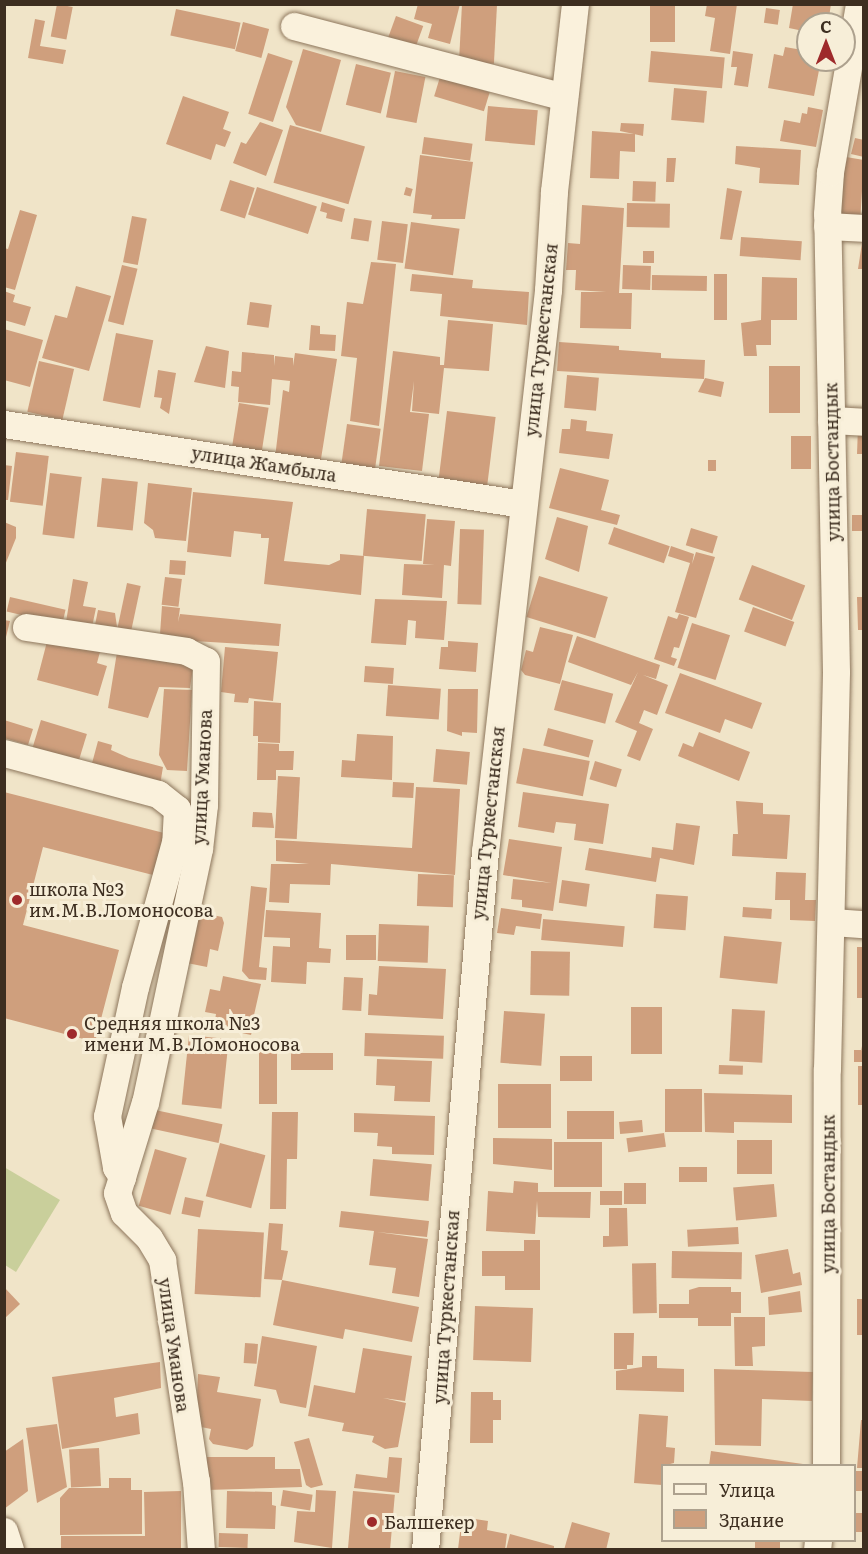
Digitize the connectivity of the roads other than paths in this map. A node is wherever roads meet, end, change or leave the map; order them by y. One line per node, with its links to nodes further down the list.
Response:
1 (575, 4): 4 (street, улица Туркестанская)
2 (859, 4): 5 (street, улица Бостандык)
3 (294, 26): 4 (street)
4 (564, 98): 10 (street, улица Туркестанская)
5 (827, 226): 6 (street); 7 (street, улица Бостандык)
6 (864, 228)
7 (831, 420): 8 (street); 13 (street, улица Бостандык)
8 (864, 422)
9 (4, 424): 10 (street, улица Жамбыла)
10 (523, 504): 20 (street, улица Туркестанская)
11 (26, 627): 15 (street, улица Уманова)
12 (4, 753): 15 (street)
13 (832, 922): 14 (street); 16 (street, улица Бостандык)
14 (864, 924)
15 (122, 1177): 19 (street, улица Уманова)
16 (826, 1464)
17 (4, 1531): 18 (street)
18 (10, 1550)
19 (201, 1550)
20 (425, 1550)

